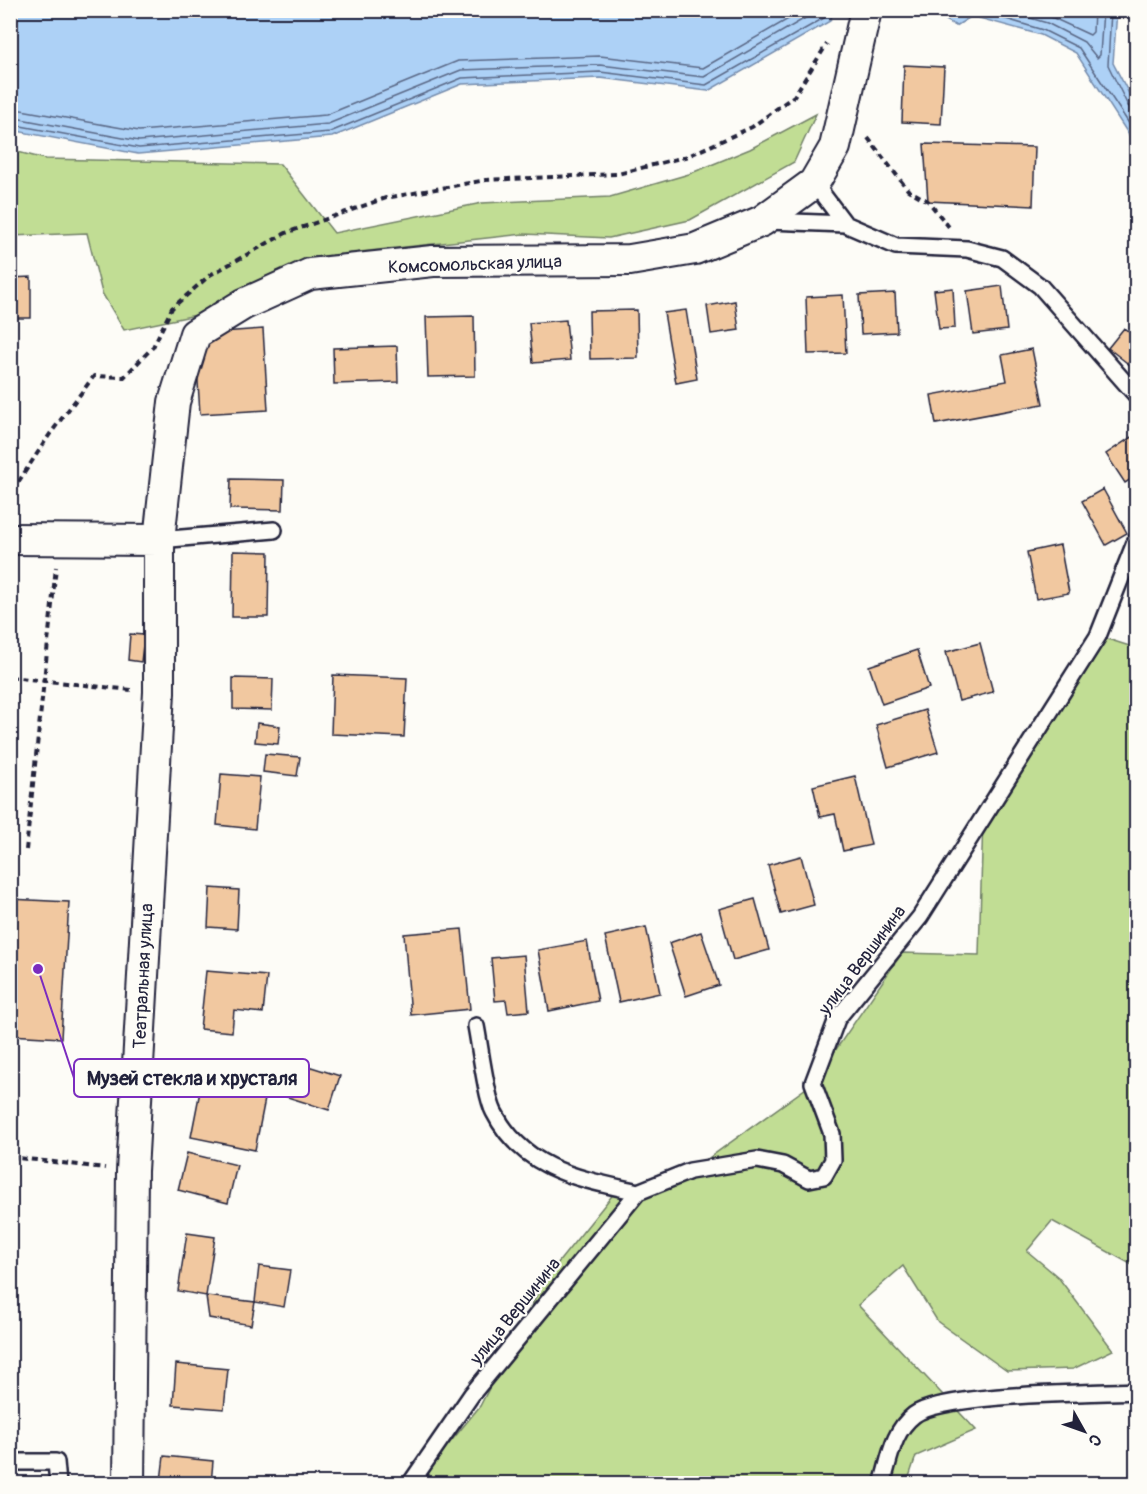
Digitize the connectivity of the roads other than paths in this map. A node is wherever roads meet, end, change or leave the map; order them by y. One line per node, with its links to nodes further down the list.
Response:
1 (866, 11): 2 (street)
2 (814, 183): 3 (street, Комсомольская улица); 4 (lane)
3 (762, 221): 4 (lane); 8 (street, Комсомольская улица)
4 (845, 224): 5 (lane)
5 (1137, 395)
6 (273, 530): 8 (lane)
7 (10, 539): 8 (street)
8 (159, 540): 15 (street, Театральная улица)
9 (1137, 540): 11 (lane, улица Вершинина)
10 (476, 1026): 11 (lane)
11 (638, 1192): 16 (lane, улица Вершинина)
12 (1137, 1391): 17 (lane)
13 (10, 1462): 14 (lane)
14 (58, 1484)
15 (129, 1484)
16 (410, 1484)
17 (882, 1484)

